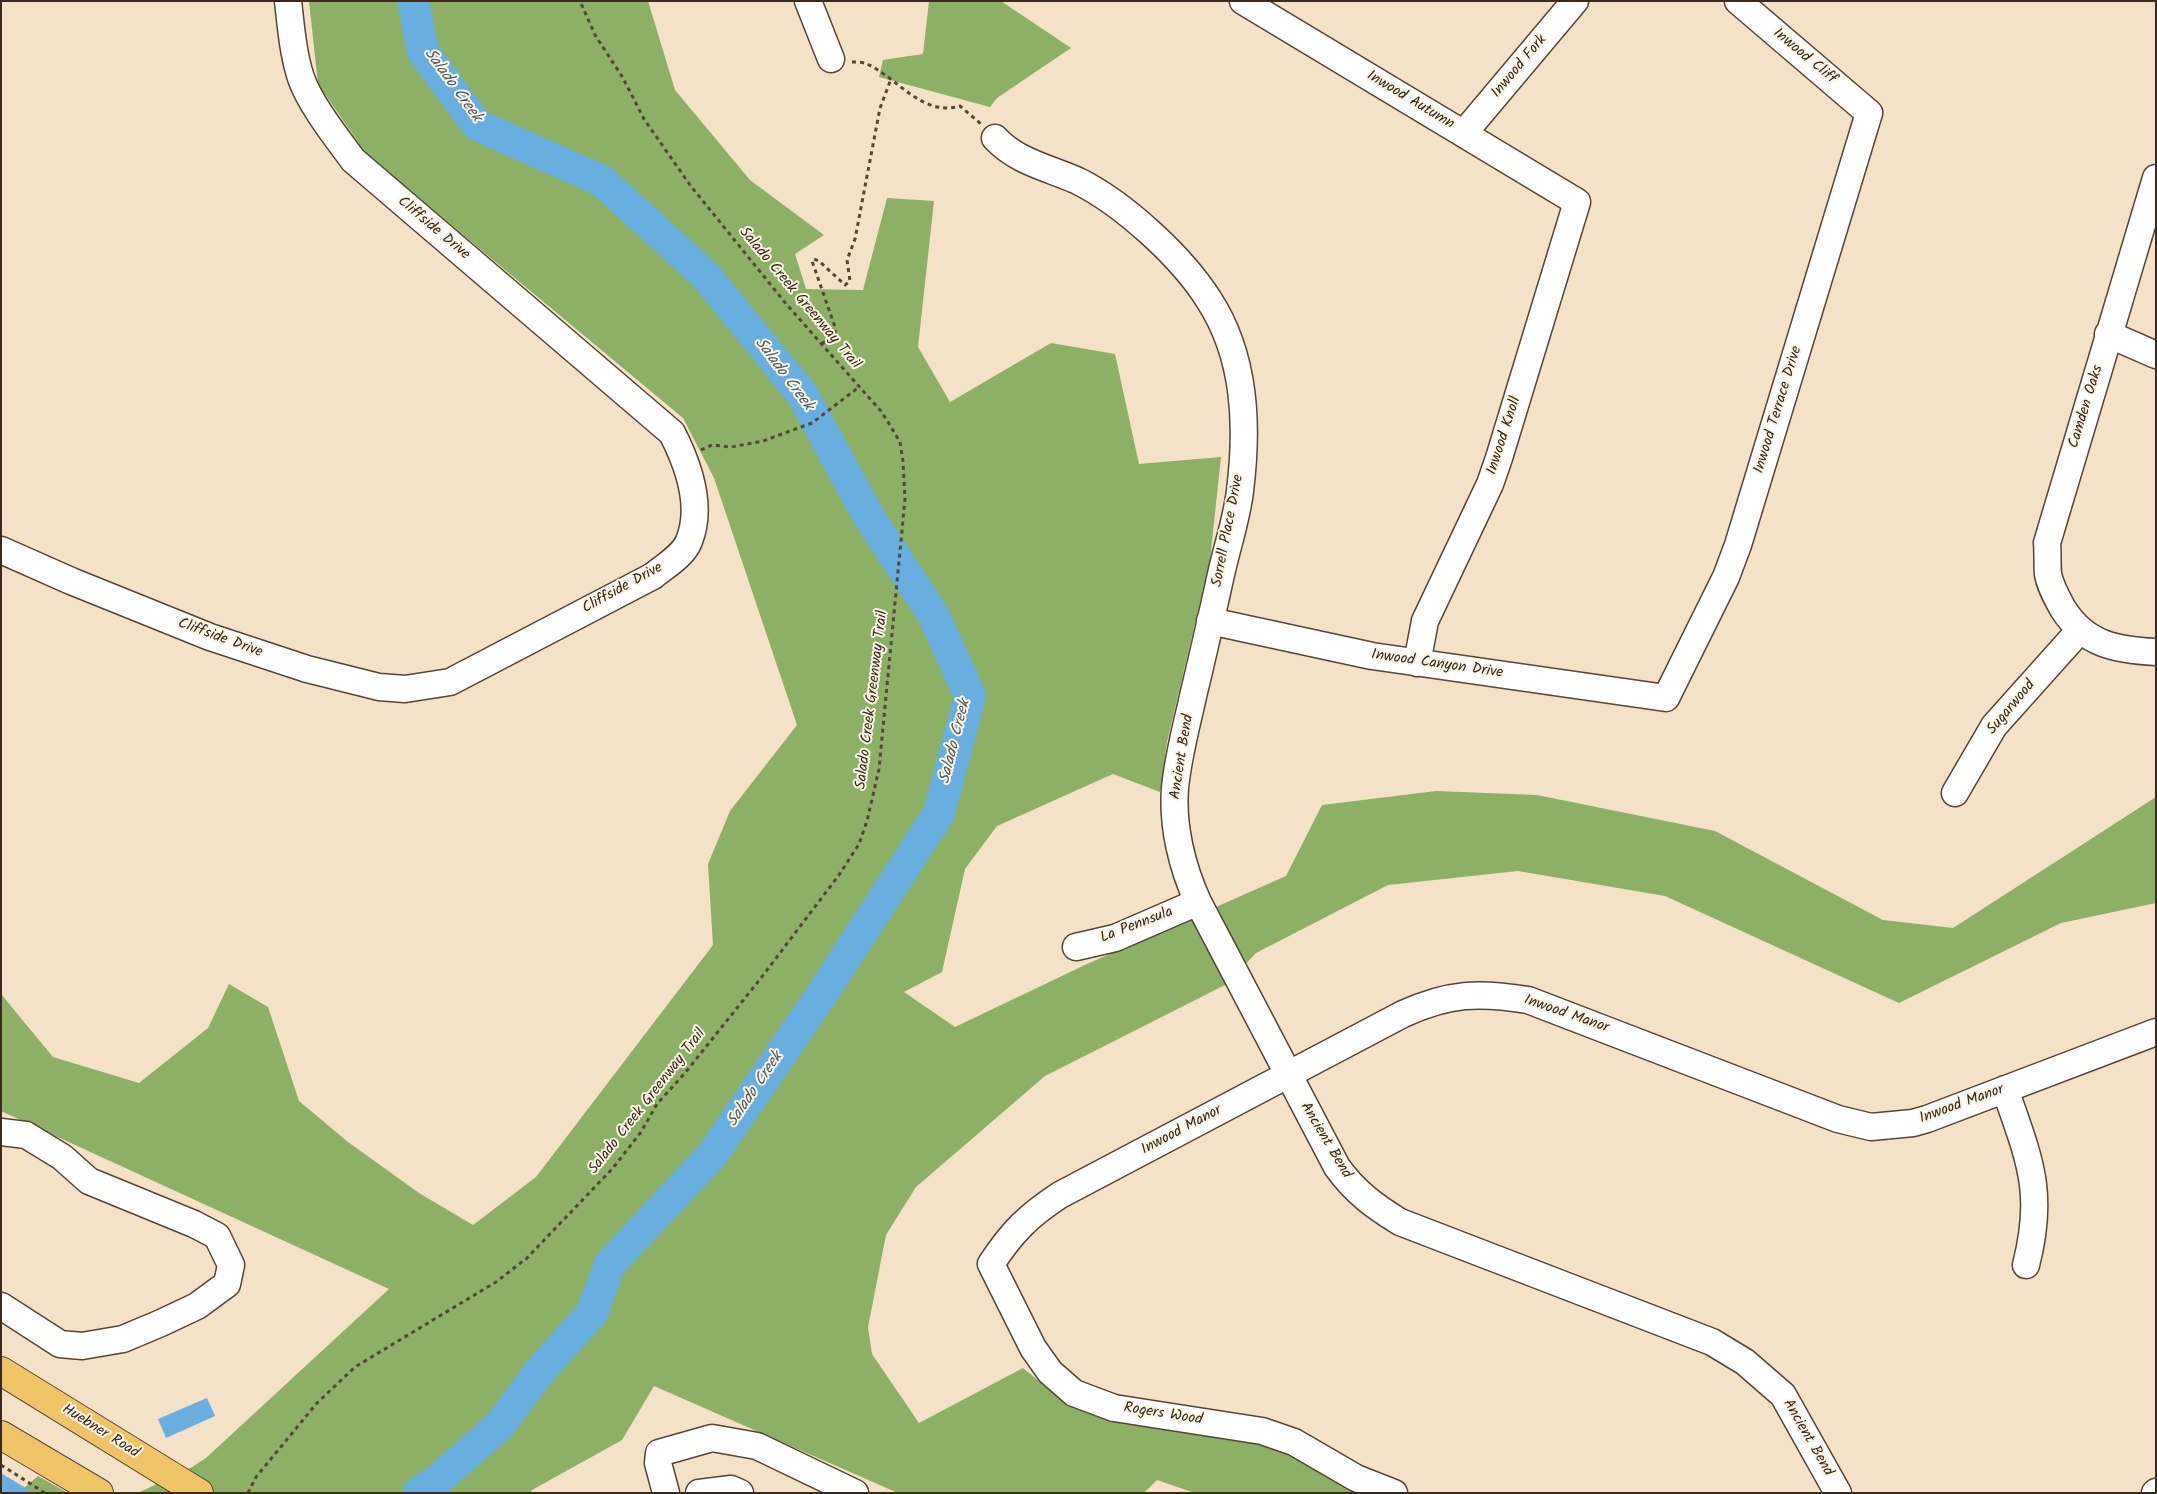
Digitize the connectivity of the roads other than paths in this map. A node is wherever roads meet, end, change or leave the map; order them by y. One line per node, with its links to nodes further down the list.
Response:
1 (288, 1): 14 (street, Cliffside Drive)
2 (808, 1): 6 (street)
3 (1243, 1): 8 (street, Inwood Autumn)
4 (1575, 1): 8 (street, Inwood Fork)
5 (1738, 1): 7 (street, Inwood Cliff)
6 (831, 59)
7 (1869, 112): 19 (street, Inwood Terrace Drive)
8 (1464, 133): 11 (street, Inwood Autumn)
9 (995, 138): 15 (street, Sorrell Place Drive)
10 (2156, 178): 12 (street, Camden Oaks)
11 (1577, 202): 18 (street, Inwood Knoll)
12 (2108, 334): 13 (street); 16 (street, Camden Oaks)
13 (2156, 355)
14 (1, 550)
15 (1210, 622): 18 (street, Inwood Canyon Drive); 21 (street, Ancient Bend)
16 (2080, 630): 17 (street); 20 (street, Sugarwood)
17 (2156, 652)
18 (1418, 663): 19 (street, Inwood Canyon Drive)
19 (1666, 698)
20 (1955, 792)
21 (1198, 902): 22 (street, La Pennsula); 24 (street, Ancient Bend)
22 (1076, 947)
23 (2156, 1032): 25 (street, Inwood Manor)
24 (1288, 1075): 25 (street, Inwood Manor); 27 (street, Inwood Manor); 39 (street, Ancient Bend)
25 (2004, 1089): 28 (street)
26 (1, 1132): 29 (street)
27 (991, 1264): 38 (street, Rogers Wood)
28 (2026, 1265)
29 (1, 1306)
30 (1, 1371): 33 (main road, Huebner Road)
31 (1, 1435): 32 (main road)
32 (99, 1493)
33 (199, 1493)
34 (666, 1493): 37 (street)
35 (700, 1493): 36 (street)
36 (740, 1493)
37 (854, 1493)
38 (1394, 1493)
39 (1838, 1493)

